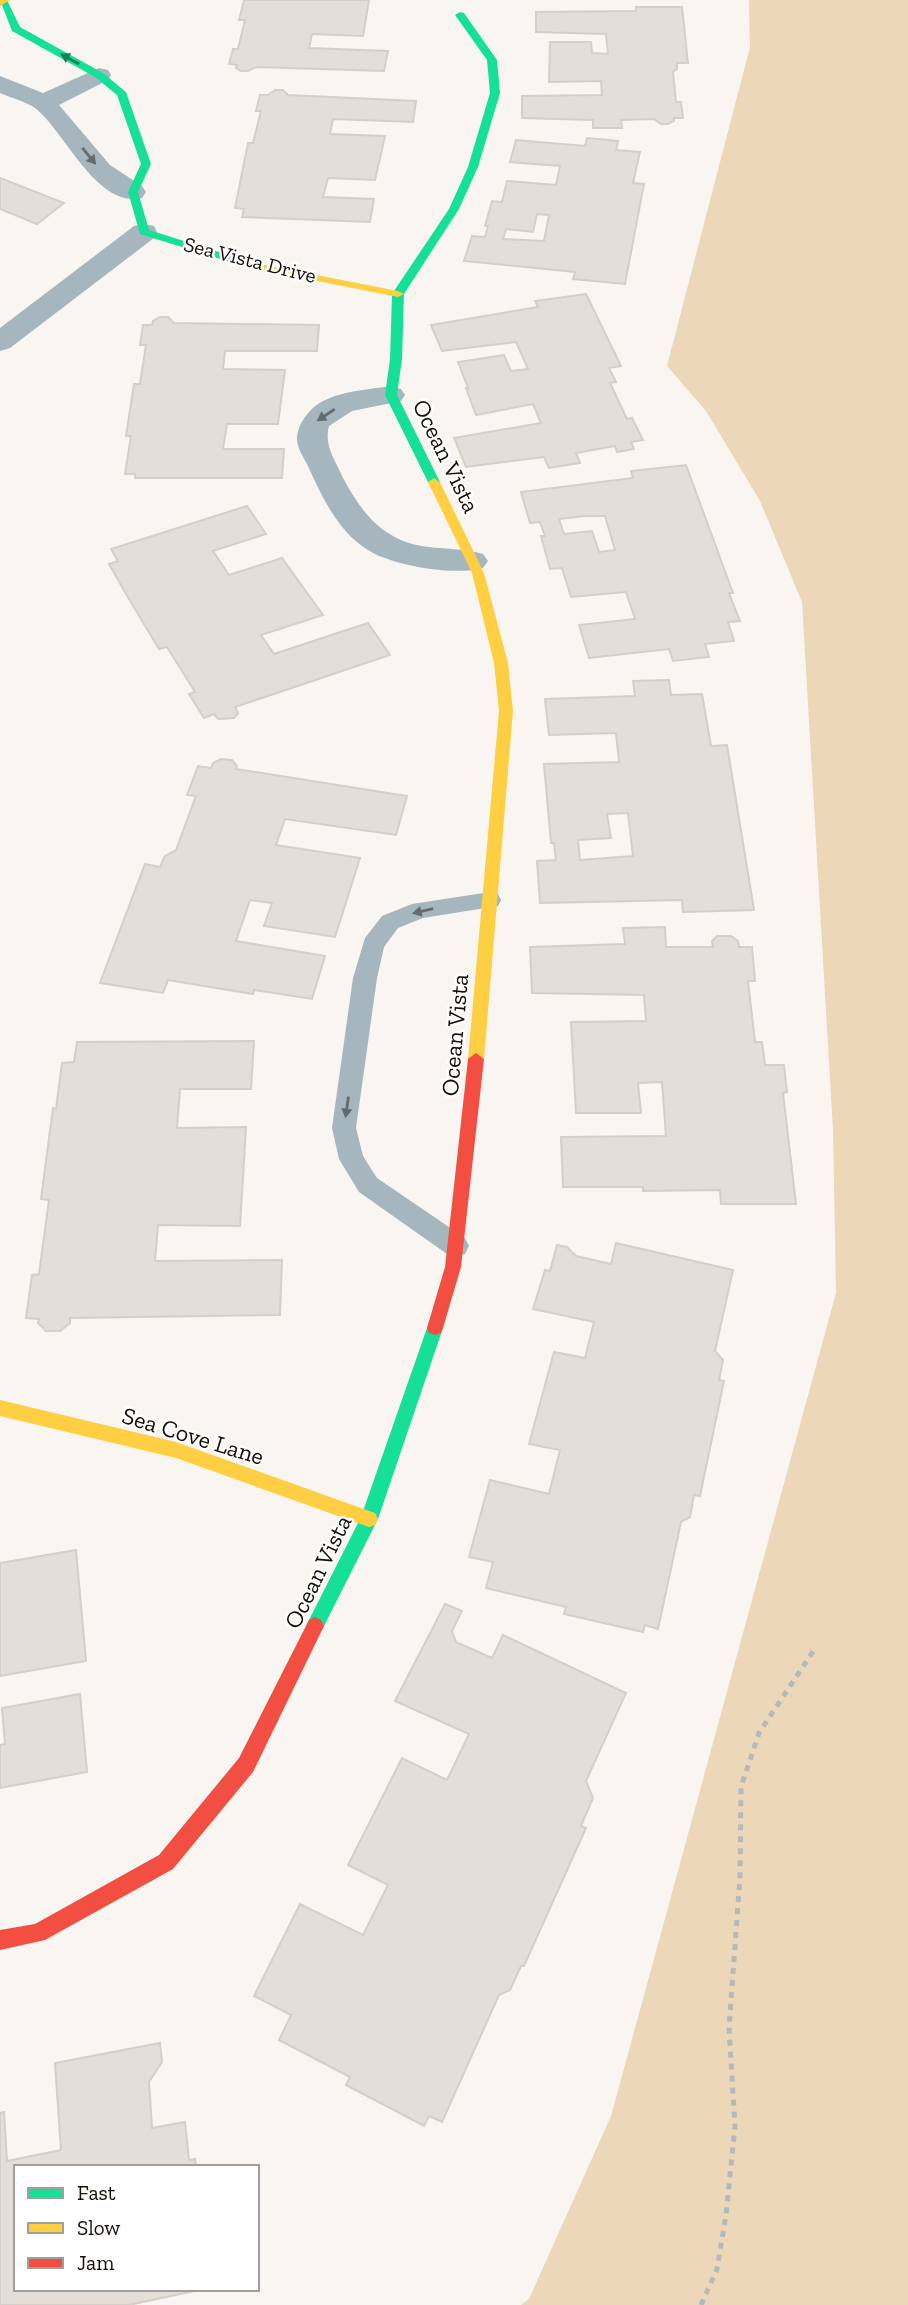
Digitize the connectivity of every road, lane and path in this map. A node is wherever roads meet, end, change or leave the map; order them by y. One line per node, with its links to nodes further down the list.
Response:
1 (3, 1): 3 (street, one-way to 1)
2 (460, 15): 8 (street)
3 (99, 75): 5 (street); 6 (street)
4 (0, 84): 5 (street)
5 (44, 103): 6 (street, one-way to 6)
6 (133, 192): 7 (street)
7 (144, 232): 8 (street, Sea Vista Drive); 9 (street)
8 (398, 294): 10 (street, Ocean Vista)
9 (0, 342)
10 (391, 395): 11 (street, Ocean Vista); 11 (street, one-way to 11)
11 (472, 561): 12 (street, Ocean Vista)
12 (491, 900): 13 (street, Ocean Vista); 13 (lane, one-way to 13)
13 (456, 1246): 15 (street, Ocean Vista)
14 (0, 1408): 15 (street, Sea Cove Lane)
15 (369, 1519): 17 (street, Ocean Vista)
16 (814, 1650): 18 (path)
17 (0, 1940)
18 (701, 2305)

